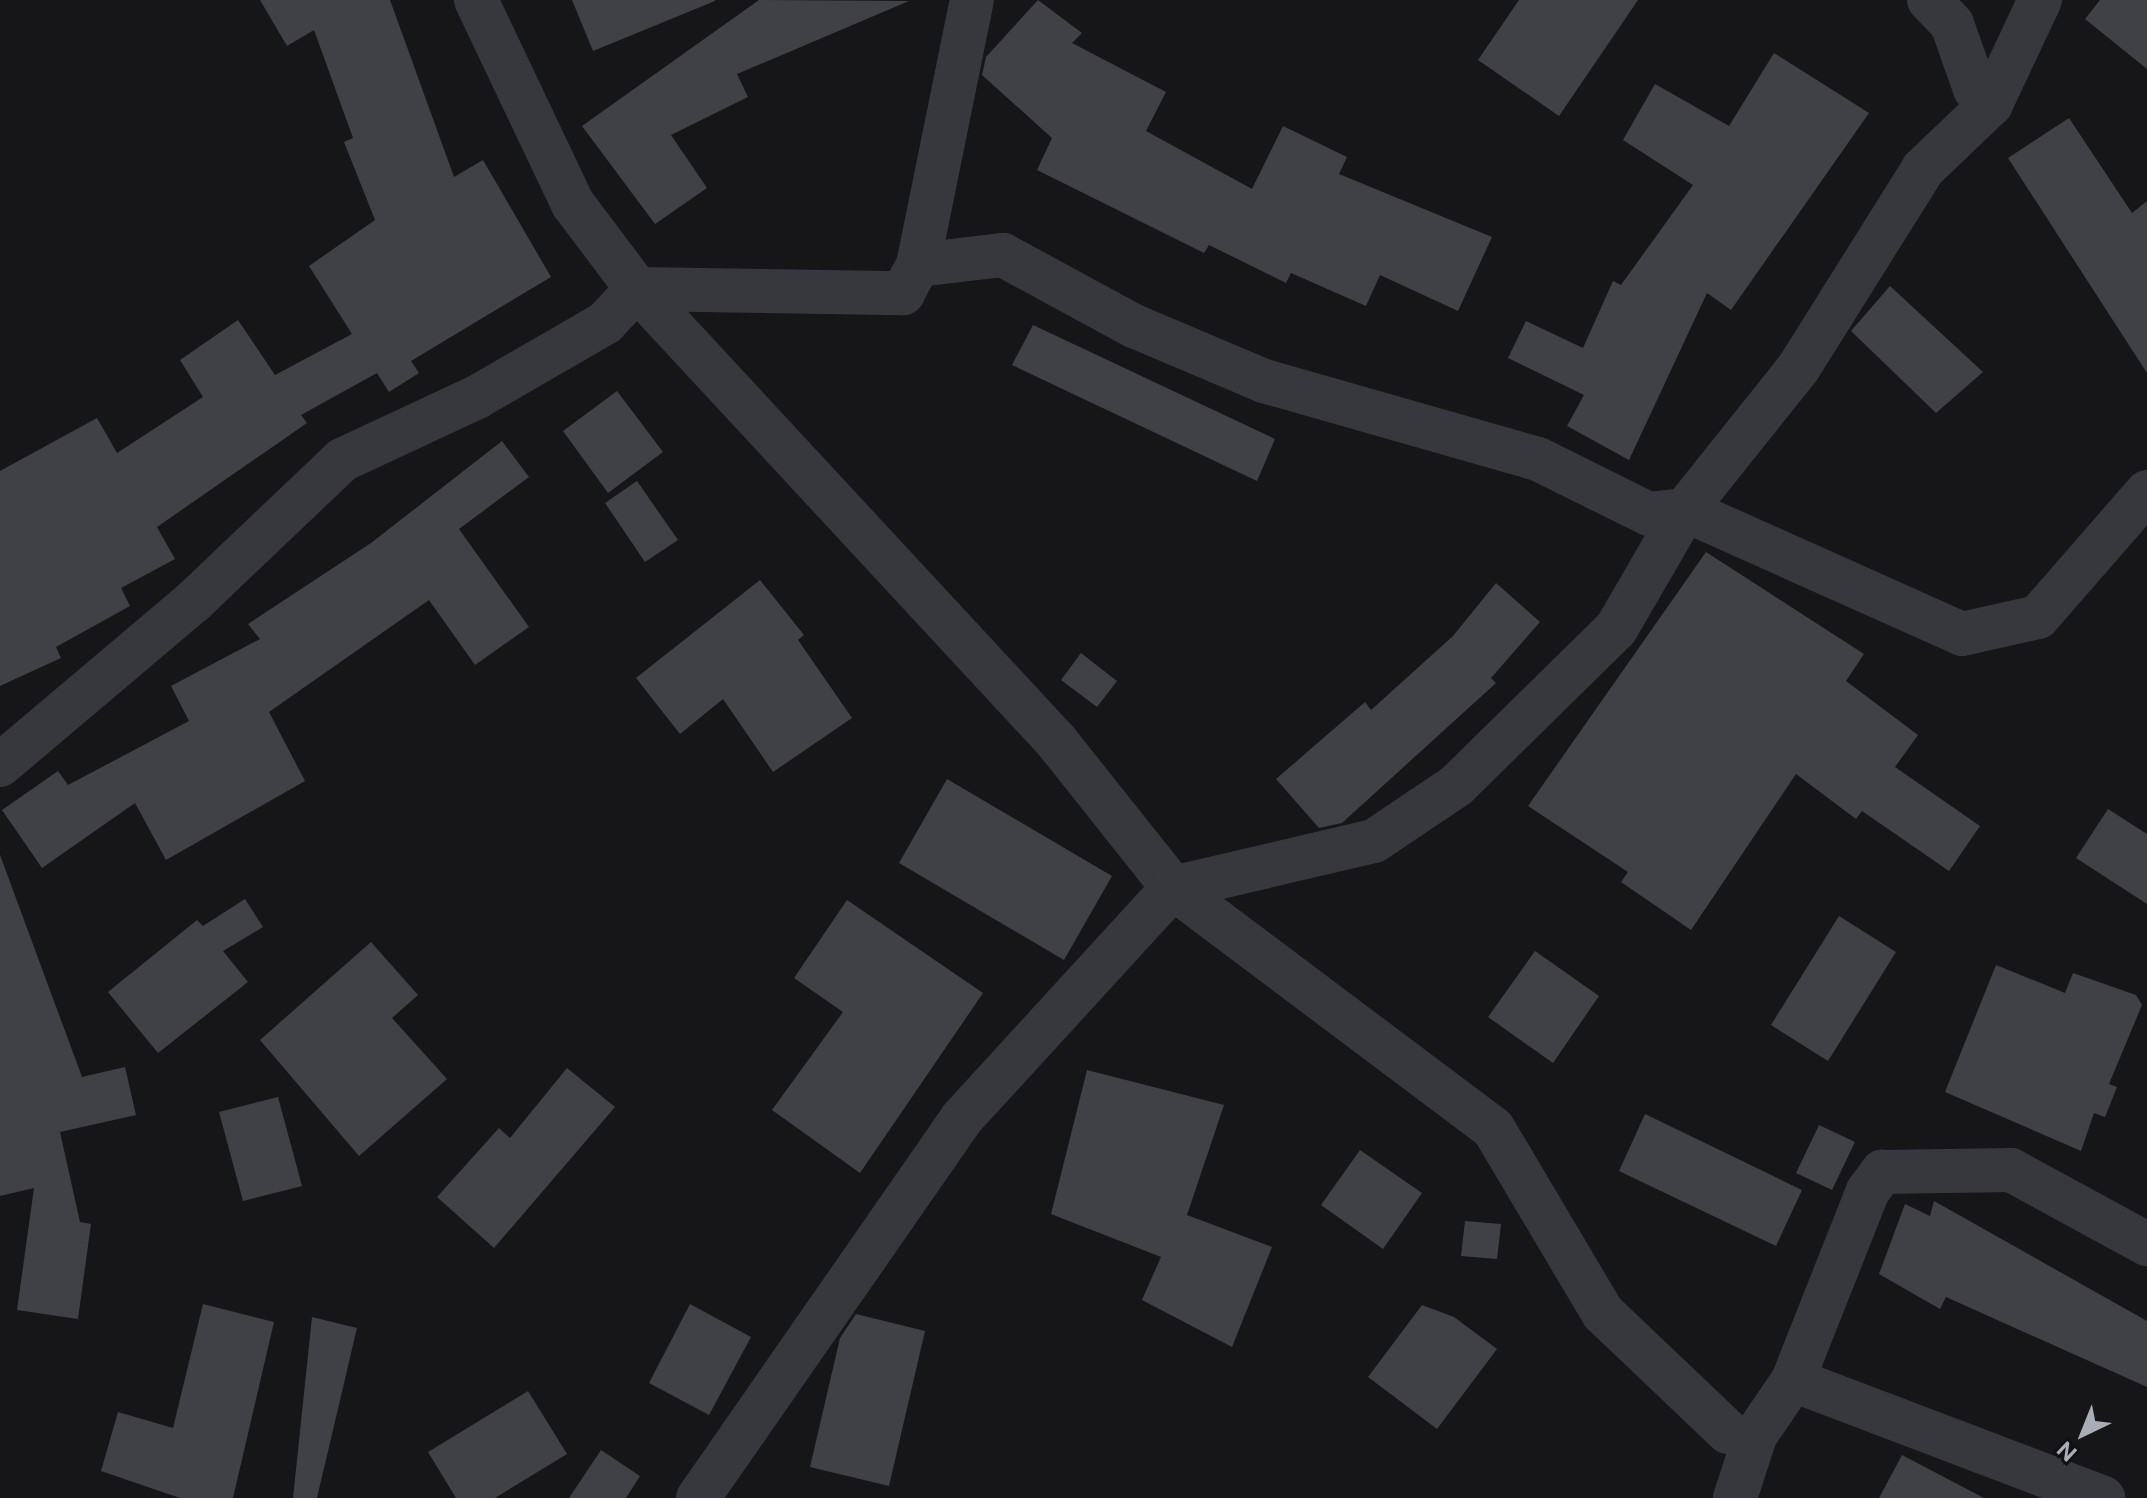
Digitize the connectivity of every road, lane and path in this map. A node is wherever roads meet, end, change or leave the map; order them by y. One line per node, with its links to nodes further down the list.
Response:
1 (476, 0): 7 (street)
2 (972, 0): 6 (street)
3 (1929, 0): 5 (street)
4 (2040, 0): 5 (street)
5 (1991, 104): 9 (street)
6 (918, 265): 7 (street); 9 (street)
7 (637, 289): 10 (street); 11 (street)
8 (2147, 492): 9 (street)
9 (1685, 510): 11 (street)
10 (0, 765)
11 (1173, 888): 14 (street); 15 (street)
12 (2147, 1244): 13 (street)
13 (1793, 1380): 16 (street); 17 (street)
14 (1728, 1432)
15 (698, 1498)
16 (1735, 1498)
17 (2103, 1498)

